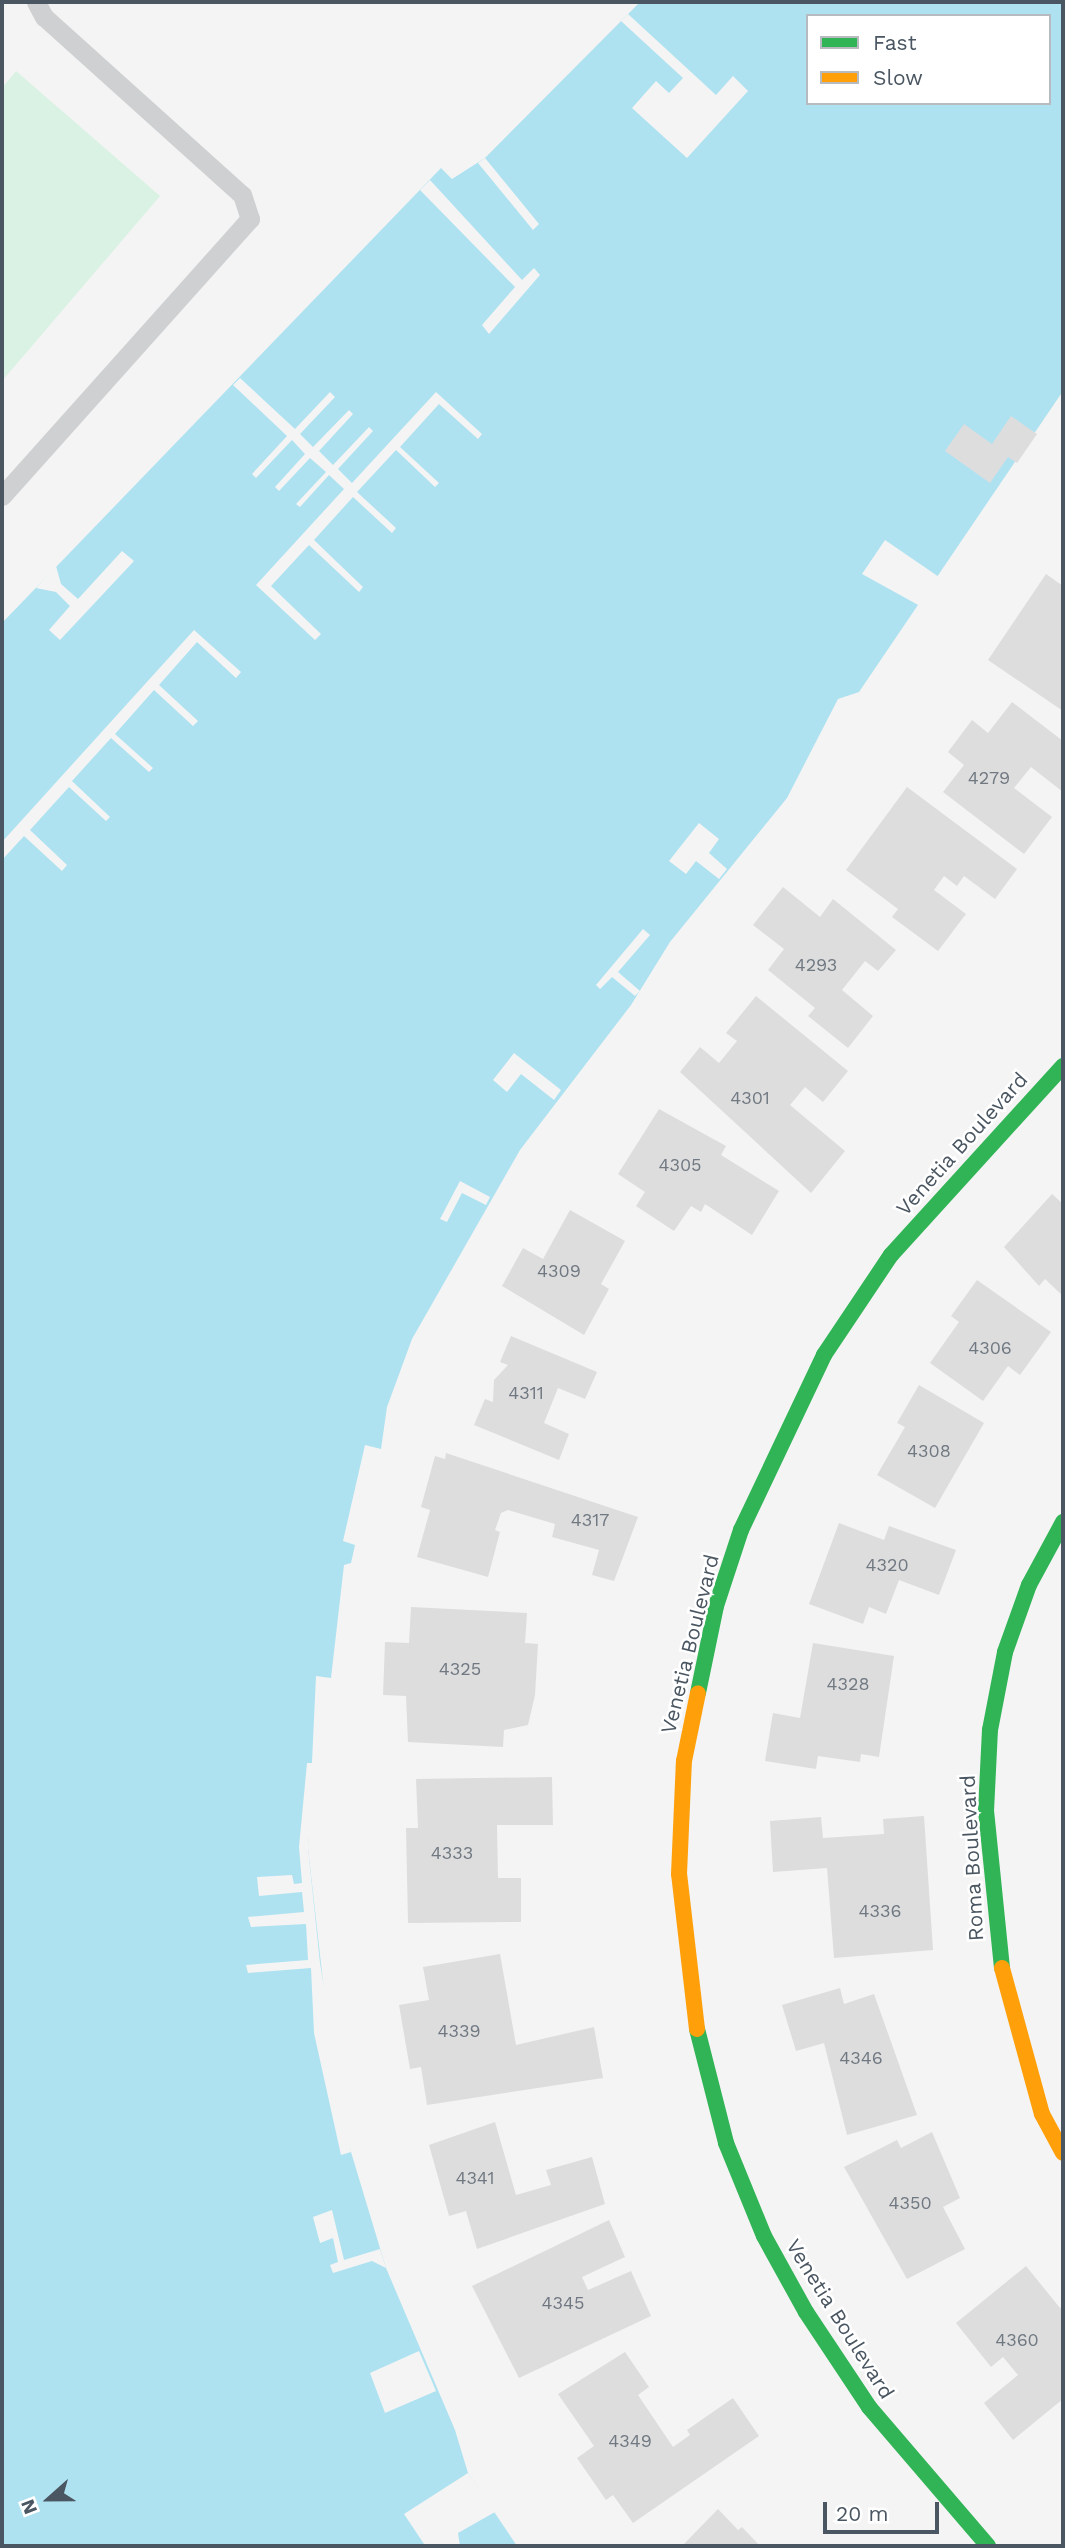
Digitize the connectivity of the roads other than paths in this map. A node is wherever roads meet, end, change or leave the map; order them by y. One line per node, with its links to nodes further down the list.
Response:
1 (36, 2): 2 (lane)
2 (2, 496)
3 (1063, 1066): 6 (street, Venetia Boulevard)
4 (1063, 1522): 5 (street, Roma Boulevard)
5 (1063, 2153)
6 (988, 2546)

